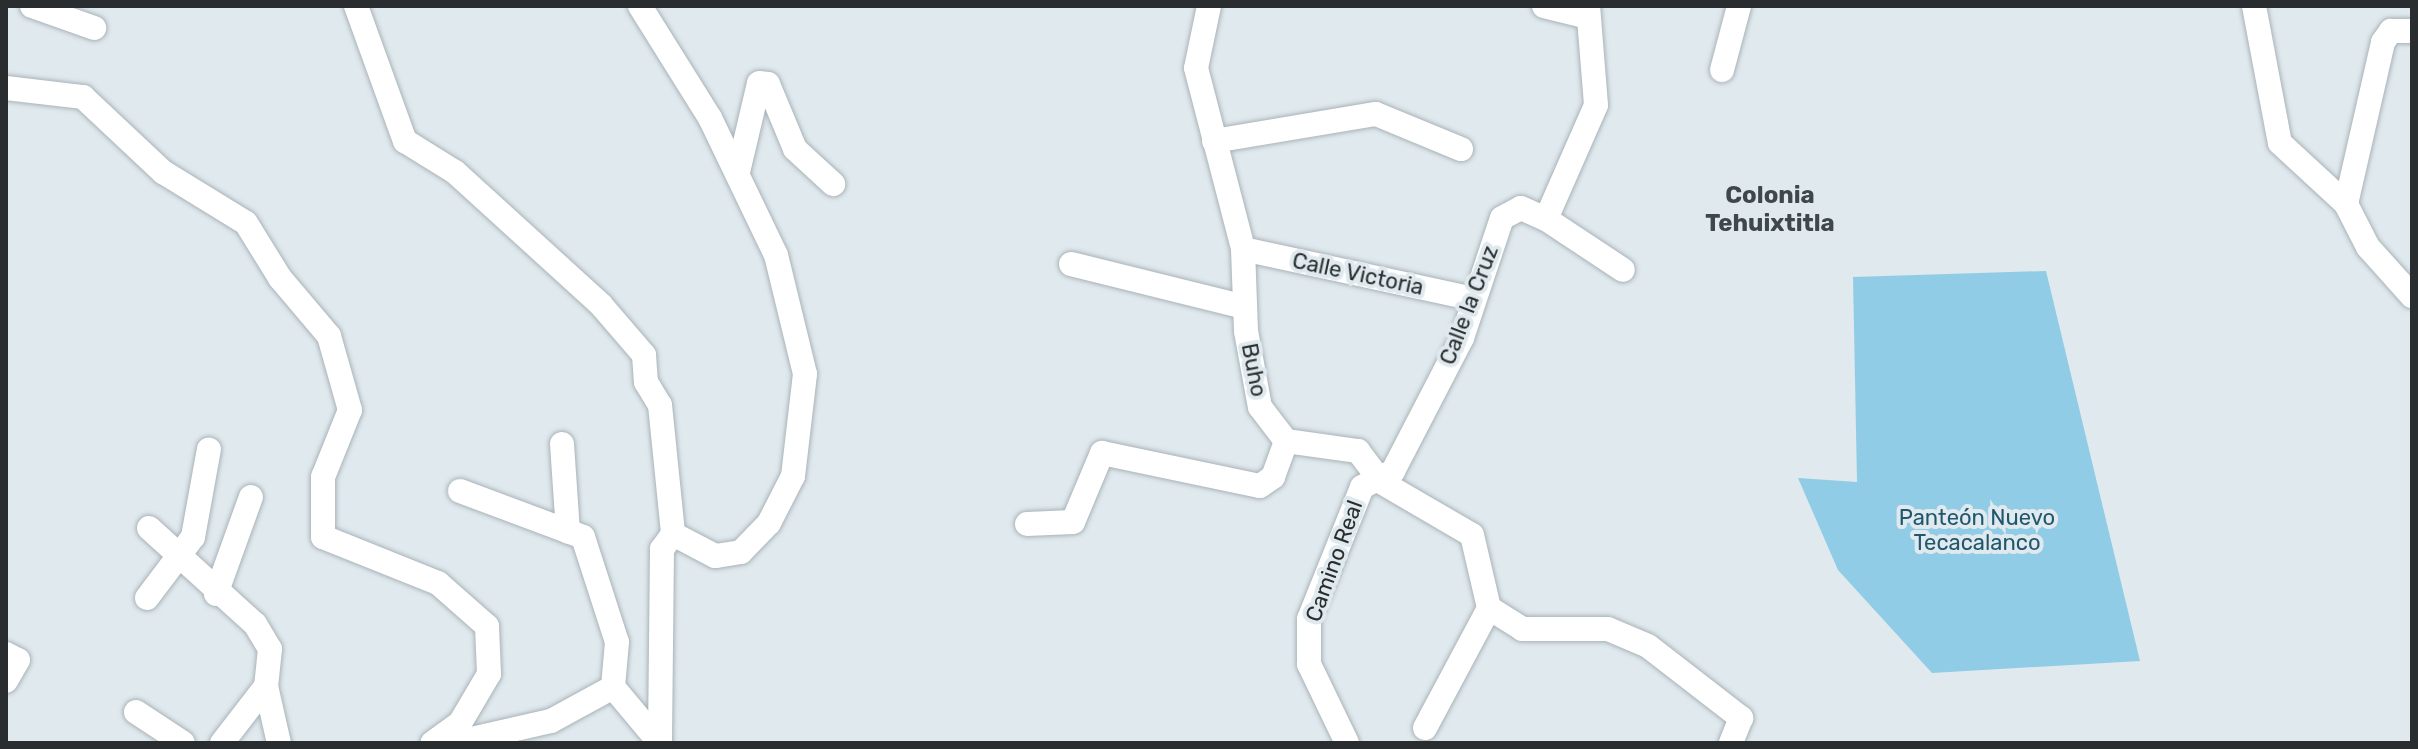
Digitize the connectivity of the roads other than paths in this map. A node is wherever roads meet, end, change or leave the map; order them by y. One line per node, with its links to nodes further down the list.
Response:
1 (32, 6): 9 (street)
2 (356, 6): 34 (street)
3 (640, 6): 15 (street)
4 (1209, 6): 13 (street, Buho)
5 (1544, 6): 8 (street)
6 (1739, 6): 11 (street)
7 (2254, 6): 17 (street)
8 (1588, 11): 18 (street)
9 (94, 28)
10 (2412, 31): 17 (street)
11 (1722, 70)
12 (6, 88): 48 (street)
13 (1214, 141): 14 (street); 19 (street, Buho)
14 (1461, 149)
15 (738, 172): 16 (street); 34 (street)
16 (833, 184)
17 (2346, 204): 22 (street)
18 (1546, 219): 21 (street); 23 (street, Calle la Cruz)
19 (1243, 249): 23 (street, Calle Victoria); 24 (street, Buho)
20 (1071, 264): 24 (street)
21 (1623, 270)
22 (2412, 296)
23 (1474, 299): 28 (street, Calle la Cruz)
24 (1245, 307): 25 (street, Buho)
25 (1286, 441): 28 (street); 31 (street)
26 (562, 444): 33 (street)
27 (209, 449): 35 (street)
28 (1381, 482): 38 (street); 51 (street, Camino Real)
29 (460, 491): 33 (street)
30 (251, 497): 36 (street)
31 (1027, 524)
32 (149, 528): 35 (street)
33 (568, 532): 42 (street)
34 (673, 534): 50 (street)
35 (181, 559): 36 (street); 37 (street)
36 (216, 594): 41 (street)
37 (147, 598)
38 (1489, 608): 44 (street); 52 (street)
39 (6, 654): 40 (street)
40 (6, 681)
41 (266, 686): 46 (street); 47 (street)
42 (613, 687): 49 (street); 50 (street)
43 (136, 712): 45 (street)
44 (1425, 728)
45 (183, 743)
46 (222, 743)
47 (279, 743)
48 (432, 743)
49 (454, 743)
50 (660, 743)
51 (1347, 743)
52 (1731, 743)

